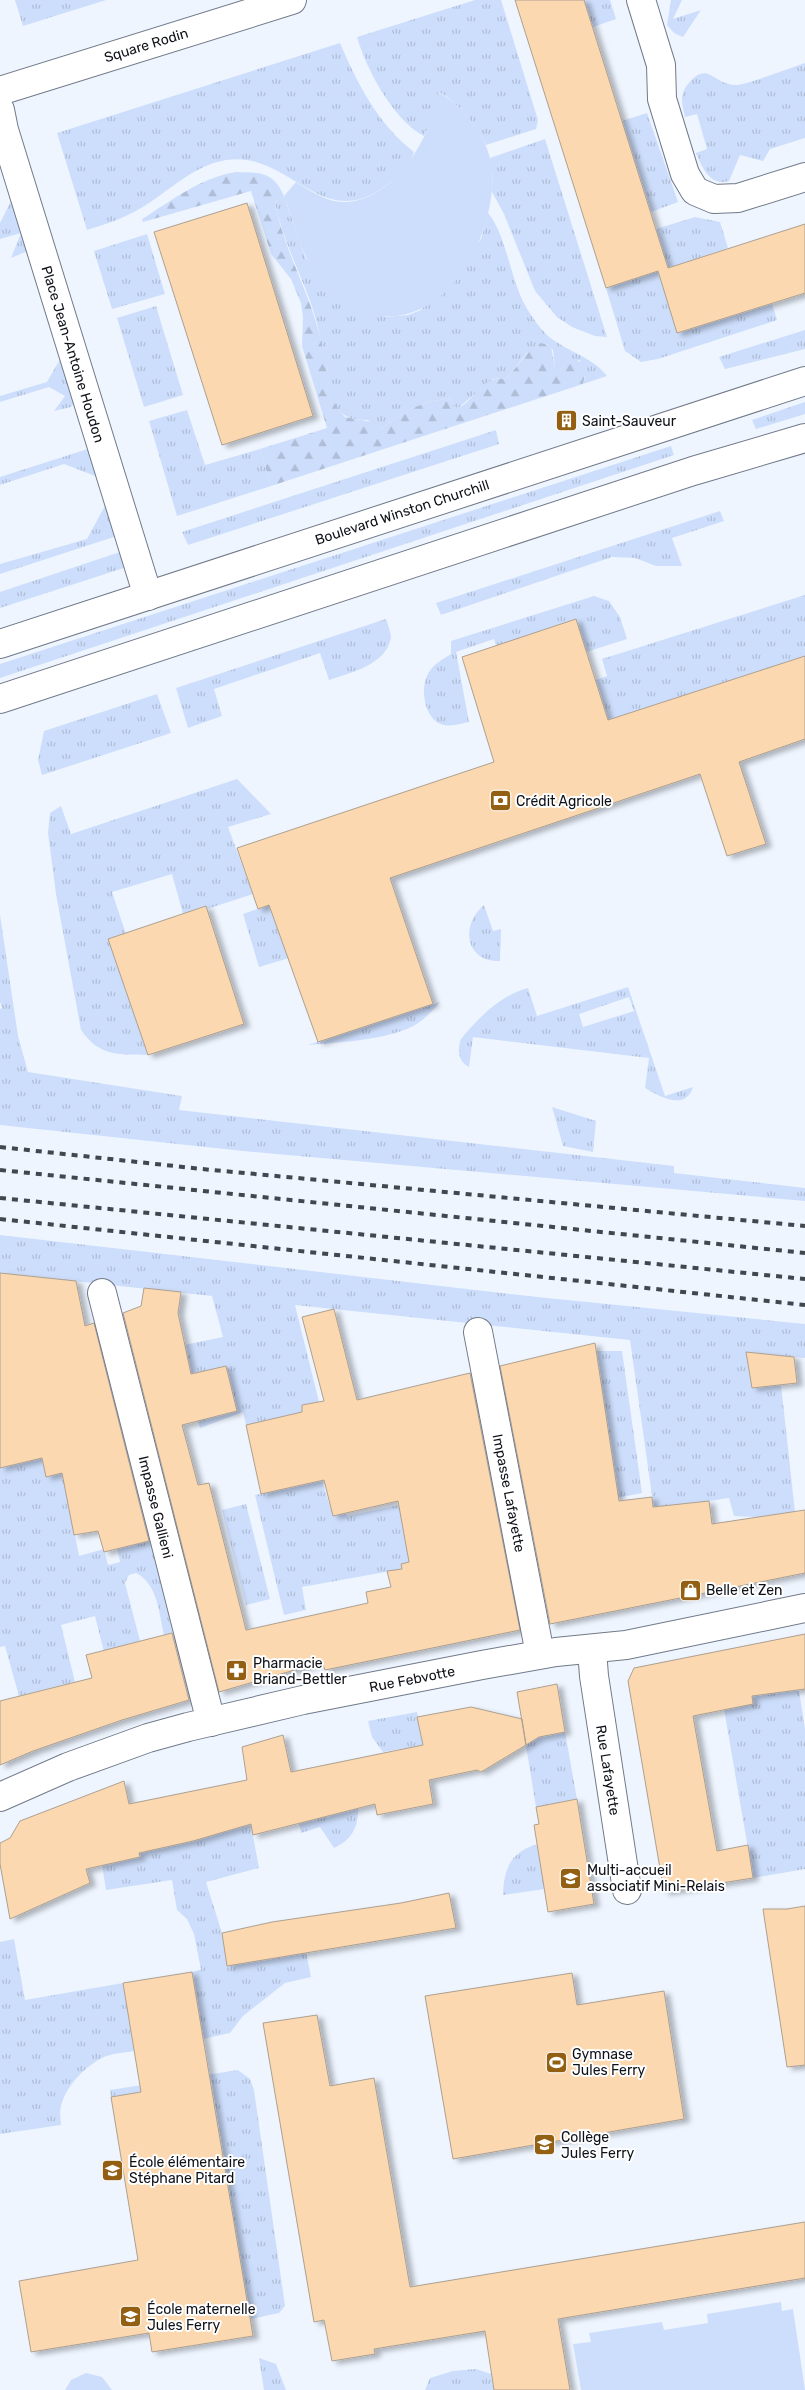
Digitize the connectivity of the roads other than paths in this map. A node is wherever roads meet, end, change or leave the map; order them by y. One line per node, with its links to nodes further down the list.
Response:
1 (292, 0): 3 (street, Square Rodin)
2 (641, 0): 5 (street)
3 (0, 91)
4 (0, 110): 8 (street, Place Jean-Antoine Houdon)
5 (805, 177)
6 (805, 382): 8 (street, Boulevard Winston Churchill)
7 (805, 438): 10 (street)
8 (148, 596): 9 (street, Boulevard Winston Churchill)
9 (0, 644)
10 (0, 699)
11 (102, 1293): 16 (street, Impasse Gallieni)
12 (478, 1332): 15 (street, Impasse Lafayette)
13 (805, 1608): 14 (street, Rue Febvotte)
14 (592, 1650): 15 (street, Rue Febvotte); 18 (street, Rue Lafayette)
15 (540, 1654): 16 (street, Rue Febvotte)
16 (211, 1722): 17 (street, Rue Febvotte)
17 (0, 1797)
18 (626, 1890)

